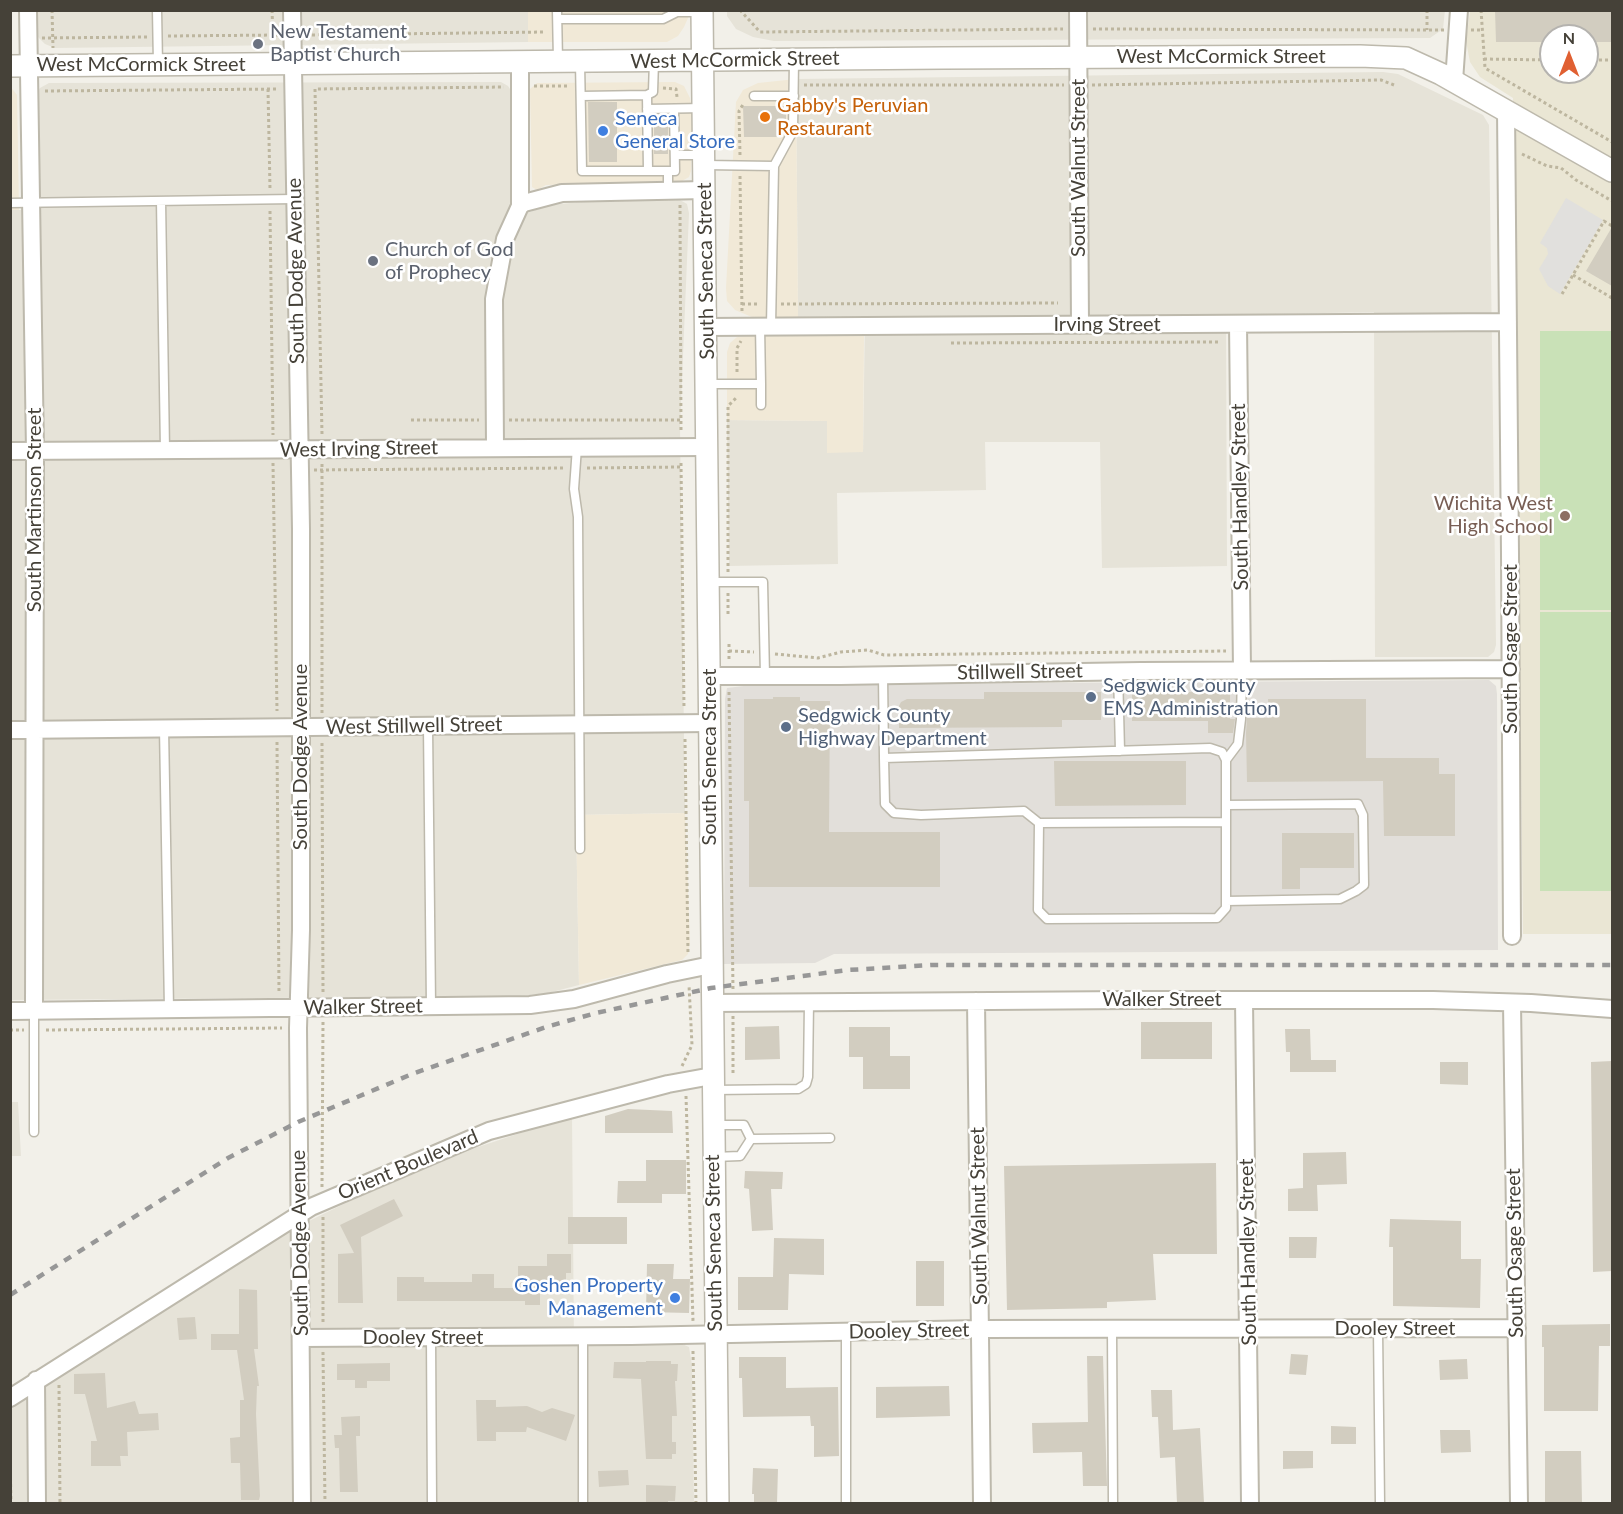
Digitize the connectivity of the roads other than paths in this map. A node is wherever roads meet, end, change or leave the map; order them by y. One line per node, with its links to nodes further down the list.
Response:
1 (27, 10): 17 (street, South Martinson Street)
2 (157, 10): 16 (lane)
3 (292, 10): 15 (street, South Dodge Avenue)
4 (1078, 10): 8 (street, South Walnut Street)
5 (1459, 10): 18 (street)
6 (702, 11): 7 (lane); 9 (street, South Seneca Street)
7 (557, 15): 13 (lane)
8 (1078, 58): 10 (street, West McCormick Street); 18 (street, West McCormick Street); 42 (street, South Walnut Street)
9 (703, 60): 10 (street, West McCormick Street); 11 (street, West McCormick Street); 23 (street, South Seneca Street)
10 (794, 60): 22 (lane)
11 (654, 61): 14 (street, West McCormick Street); 19 (lane)
12 (520, 62): 13 (street, West McCormick Street); 15 (street, West McCormick Street); 39 (street)
13 (558, 62): 14 (street, West McCormick Street)
14 (580, 62): 20 (lane)
15 (293, 64): 16 (street, West McCormick Street); 35 (street, South Dodge Avenue)
16 (158, 65): 17 (street, West McCormick Street)
17 (19, 66): 37 (street, South Martinson Street)
18 (1454, 81): 26 (street, West McCormick Street)
19 (647, 95): 20 (lane); 24 (lane)
20 (581, 96): 30 (lane)
21 (754, 96): 22 (lane)
22 (794, 96): 29 (lane)
23 (704, 108): 25 (lane); 28 (street, South Seneca Street)
24 (647, 109): 25 (lane); 30 (lane)
25 (674, 109): 27 (lane)
26 (1506, 110): 32 (street, West McCormick Street); 40 (street, South Osage Street)
27 (675, 155): 28 (lane); 31 (lane)
28 (705, 160): 29 (lane); 34 (street, South Seneca Street)
29 (774, 166): 43 (lane)
30 (648, 171): 31 (lane)
31 (668, 171): 33 (lane)
32 (1612, 171)
33 (668, 190): 34 (street); 39 (street)
34 (705, 190): 44 (street, South Seneca Street)
35 (295, 200): 36 (lane); 51 (street, South Dodge Avenue)
36 (161, 201): 37 (lane); 52 (lane)
37 (30, 202): 38 (lane); 54 (street, South Martinson Street)
38 (10, 203)
39 (520, 206): 48 (street)
40 (1508, 322): 41 (street, Irving Street); 56 (street, South Osage Street)
41 (1238, 324): 42 (street, Irving Street); 57 (street, South Handley Street)
42 (1080, 325): 43 (street, Irving Street)
43 (766, 326): 44 (street, Irving Street); 46 (lane)
44 (706, 327): 45 (street, South Seneca Street)
45 (707, 384): 46 (lane); 50 (street, South Seneca Street)
46 (761, 384): 47 (lane)
47 (762, 405)
48 (495, 447): 49 (street, West Irving Street); 51 (street, West Irving Street)
49 (577, 447): 50 (street, West Irving Street); 63 (lane)
50 (707, 447): 55 (street, South Seneca Street)
51 (300, 449): 52 (street, West Irving Street); 65 (street, South Dodge Avenue)
52 (165, 450): 54 (street, West Irving Street)
53 (10, 451): 54 (street, West Irving Street)
54 (35, 451): 68 (street, South Martinson Street)
55 (718, 582): 60 (street, South Seneca Street); 61 (lane)
56 (1511, 669): 57 (street, Stillwell Street); 77 (street, South Osage Street)
57 (1242, 670): 58 (street, Stillwell Street); 71 (lane)
58 (1119, 671): 59 (street, Stillwell Street); 69 (lane)
59 (883, 675): 61 (street, Stillwell Street); 70 (lane)
60 (719, 676): 61 (street, Stillwell Street); 62 (street, South Seneca Street)
61 (765, 676)
62 (710, 723): 63 (street, West Stillwell Street); 78 (street, South Seneca Street)
63 (579, 724): 64 (street, West Stillwell Street); 75 (lane)
64 (428, 726): 65 (street, West Stillwell Street); 84 (lane)
65 (301, 727): 66 (street, West Stillwell Street); 85 (street, South Dodge Avenue)
66 (164, 728): 68 (street, West Stillwell Street); 86 (lane)
67 (10, 730): 68 (street, West Stillwell Street)
68 (36, 730): 89 (street, South Martinson Street)
69 (1120, 751): 70 (lane); 71 (lane)
70 (884, 758): 74 (lane)
71 (1226, 760): 72 (lane)
72 (1226, 805): 73 (lane); 76 (lane)
73 (1226, 822): 74 (lane); 76 (lane)
74 (1039, 823): 76 (lane)
75 (580, 849)
76 (1226, 901)
77 (1512, 936)
78 (711, 965): 82 (street, South Seneca Street); 84 (street, Walker Street)
79 (1244, 1000): 80 (street, Walker Street); 83 (street, Walker Street); 100 (street, South Handley Street)
80 (976, 1001): 81 (street, Walker Street); 98 (street, South Walnut Street)
81 (809, 1002): 82 (street, Walker Street); 90 (lane)
82 (712, 1003): 90 (street, South Seneca Street)
83 (1512, 1003): 87 (street, Walker Street); 97 (street, South Osage Street)
84 (431, 1006): 85 (street, Walker Street)
85 (298, 1008): 86 (street, Walker Street); 96 (street, South Dodge Avenue)
86 (170, 1009): 89 (street, Walker Street)
87 (1612, 1009)
88 (10, 1011): 89 (street, Walker Street)
89 (34, 1011): 92 (lane)
90 (719, 1085): 91 (street, South Seneca Street); 96 (street, Orient Boulevard)
91 (713, 1125): 94 (lane); 95 (street, South Seneca Street)
92 (34, 1132)
93 (830, 1138): 94 (lane)
94 (751, 1139): 95 (lane)
95 (713, 1157): 103 (street, South Seneca Street)
96 (300, 1214): 106 (street, South Dodge Avenue); 107 (street, Orient Boulevard)
97 (1516, 1328): 101 (street, Dooley Street); 119 (street, South Osage Street)
98 (980, 1329): 99 (street, Dooley Street); 102 (street, Dooley Street); 115 (street, South Walnut Street)
99 (1112, 1329): 100 (street, Dooley Street); 116 (lane)
100 (1249, 1329): 101 (street, Dooley Street); 117 (street, South Handley Street)
101 (1378, 1329): 118 (lane)
102 (846, 1332): 103 (street, Dooley Street); 114 (lane)
103 (716, 1335): 104 (street, Dooley Street); 113 (street, South Seneca Street)
104 (583, 1336): 105 (street, Dooley Street); 112 (lane)
105 (431, 1337): 106 (street, Dooley Street); 111 (lane)
106 (301, 1338): 110 (street, South Dodge Avenue)
107 (36, 1380): 108 (street, Orient Boulevard); 109 (street)
108 (10, 1398)
109 (38, 1503)
110 (302, 1503)
111 (432, 1503)
112 (583, 1503)
113 (718, 1503)
114 (846, 1503)
115 (982, 1503)
116 (1113, 1503)
117 (1250, 1503)
118 (1380, 1503)
119 (1518, 1503)

